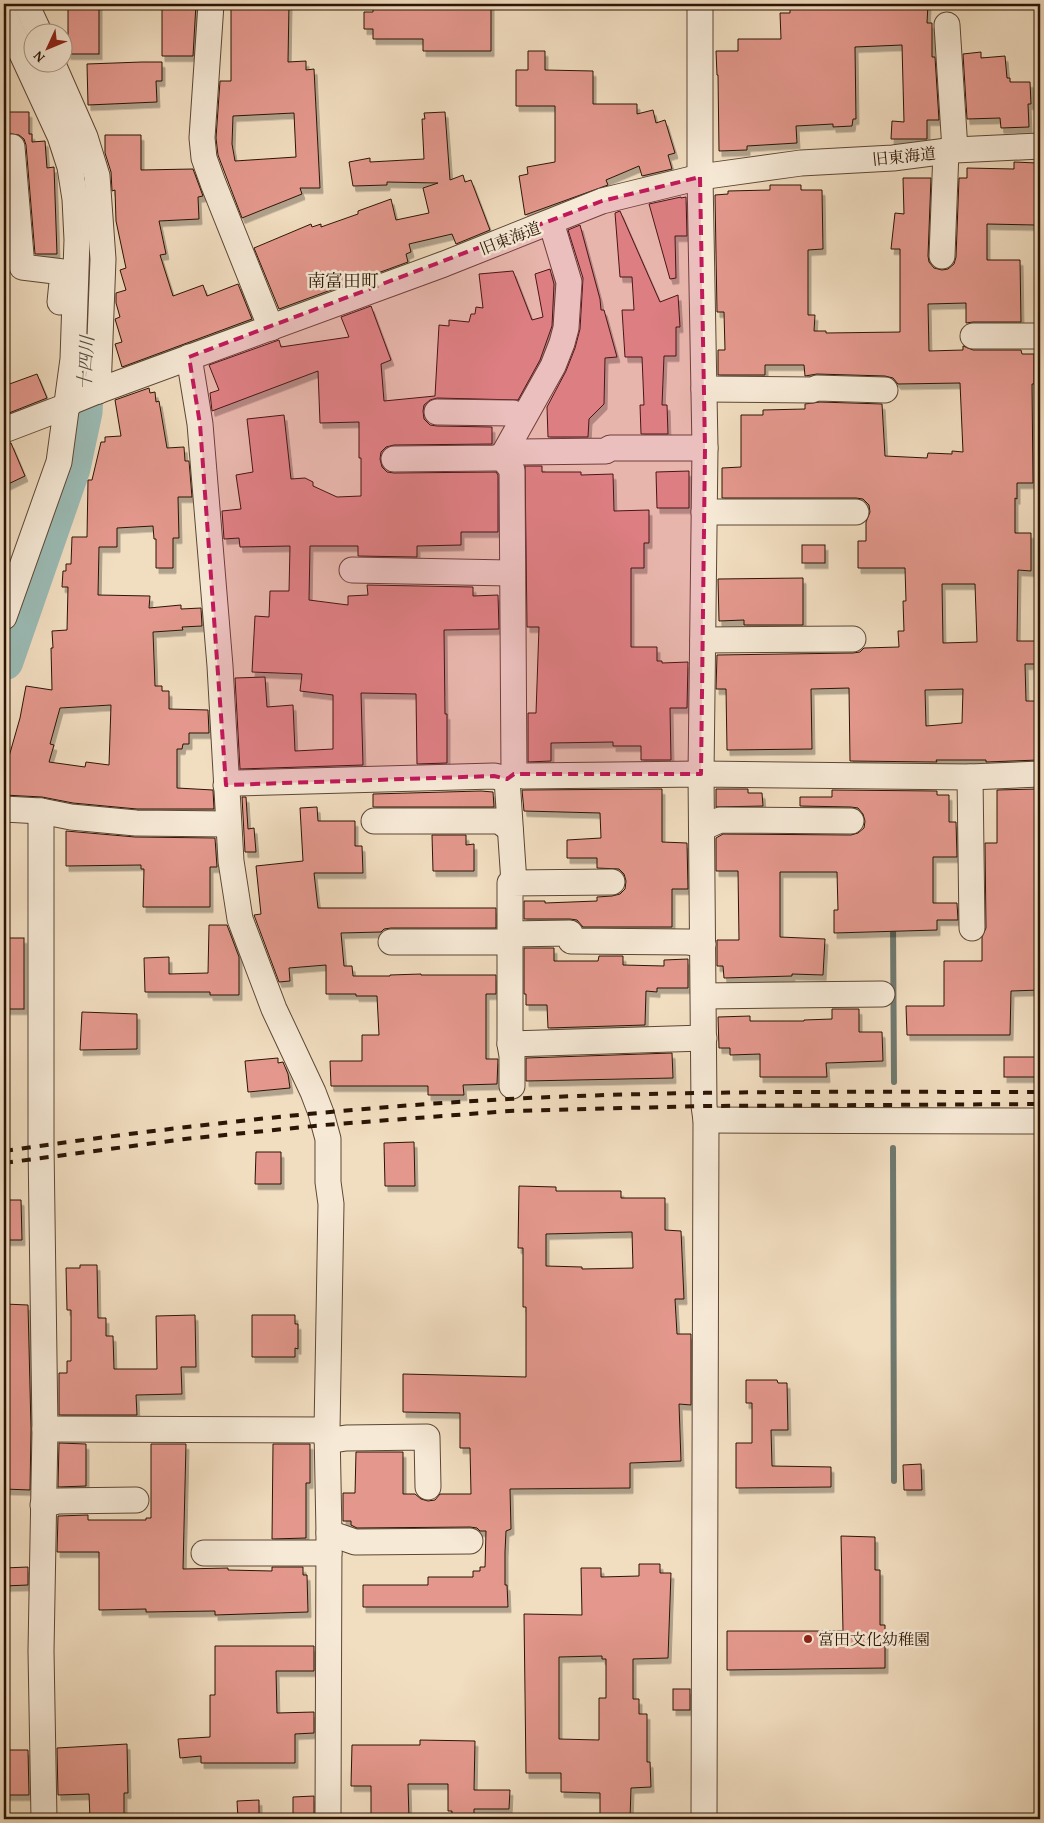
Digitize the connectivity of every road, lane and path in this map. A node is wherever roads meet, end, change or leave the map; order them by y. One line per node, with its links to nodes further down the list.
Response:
1 (26, 4): 5 (street)
2 (211, 4): 14 (street)
3 (700, 4): 11 (street)
4 (4, 15): 20 (street)
5 (34, 22)
6 (947, 25): 10 (street)
7 (56, 72): 20 (street)
8 (1040, 146): 10 (street, 旧東海道)
9 (4, 147): 20 (street)
10 (951, 151): 11 (street, 旧東海道); 13 (street)
11 (700, 177): 12 (street, 旧東海道); 18 (street)
12 (551, 222): 14 (street, 旧東海道); 22 (street)
13 (942, 256)
14 (271, 328): 17 (street, 旧東海道)
15 (973, 336): 16 (street)
16 (1040, 336)
17 (189, 357): 20 (street, 旧東海道); 38 (street)
18 (704, 389): 19 (street); 24 (street)
19 (885, 390)
20 (78, 400): 23 (street, 旧東海道); 31 (street)
21 (437, 412): 22 (street)
22 (524, 418): 25 (street)
23 (4, 430)
24 (705, 448): 25 (street); 27 (street)
25 (502, 457): 26 (street); 30 (street)
26 (394, 459)
27 (704, 512): 28 (street); 33 (street)
28 (856, 512)
29 (352, 570): 30 (street)
30 (512, 573): 36 (street)
31 (4, 617)
32 (853, 639): 33 (street)
33 (703, 640): 34 (street)
34 (701, 774): 36 (street); 37 (street); 44 (street)
35 (1040, 774): 37 (street)
36 (511, 777): 38 (street); 45 (street)
37 (970, 777): 48 (street)
38 (226, 785): 43 (street)
39 (4, 809): 40 (street)
40 (41, 811): 43 (street); 59 (street)
41 (374, 821): 45 (street)
42 (851, 821): 44 (street)
43 (228, 824): 60 (street)
44 (702, 828): 51 (street)
45 (511, 833): 47 (street)
46 (612, 882): 47 (street)
47 (514, 883): 49 (street)
48 (972, 928)
49 (510, 938): 50 (street); 51 (street); 55 (street)
50 (391, 942)
51 (703, 944): 53 (street)
52 (882, 994): 53 (street)
53 (704, 996): 54 (street)
54 (704, 1038): 55 (street); 57 (street)
55 (510, 1044): 56 (street)
56 (512, 1086)
57 (706, 1120): 58 (street); 69 (street)
58 (1040, 1121)
59 (45, 1429): 60 (street); 63 (street)
60 (327, 1436): 61 (street); 65 (street)
61 (428, 1487)
62 (136, 1500): 63 (street)
63 (43, 1505): 67 (street)
64 (470, 1541): 65 (street)
65 (329, 1543): 66 (street); 68 (street)
66 (204, 1553)
67 (44, 1819)
68 (328, 1819)
69 (704, 1819)

